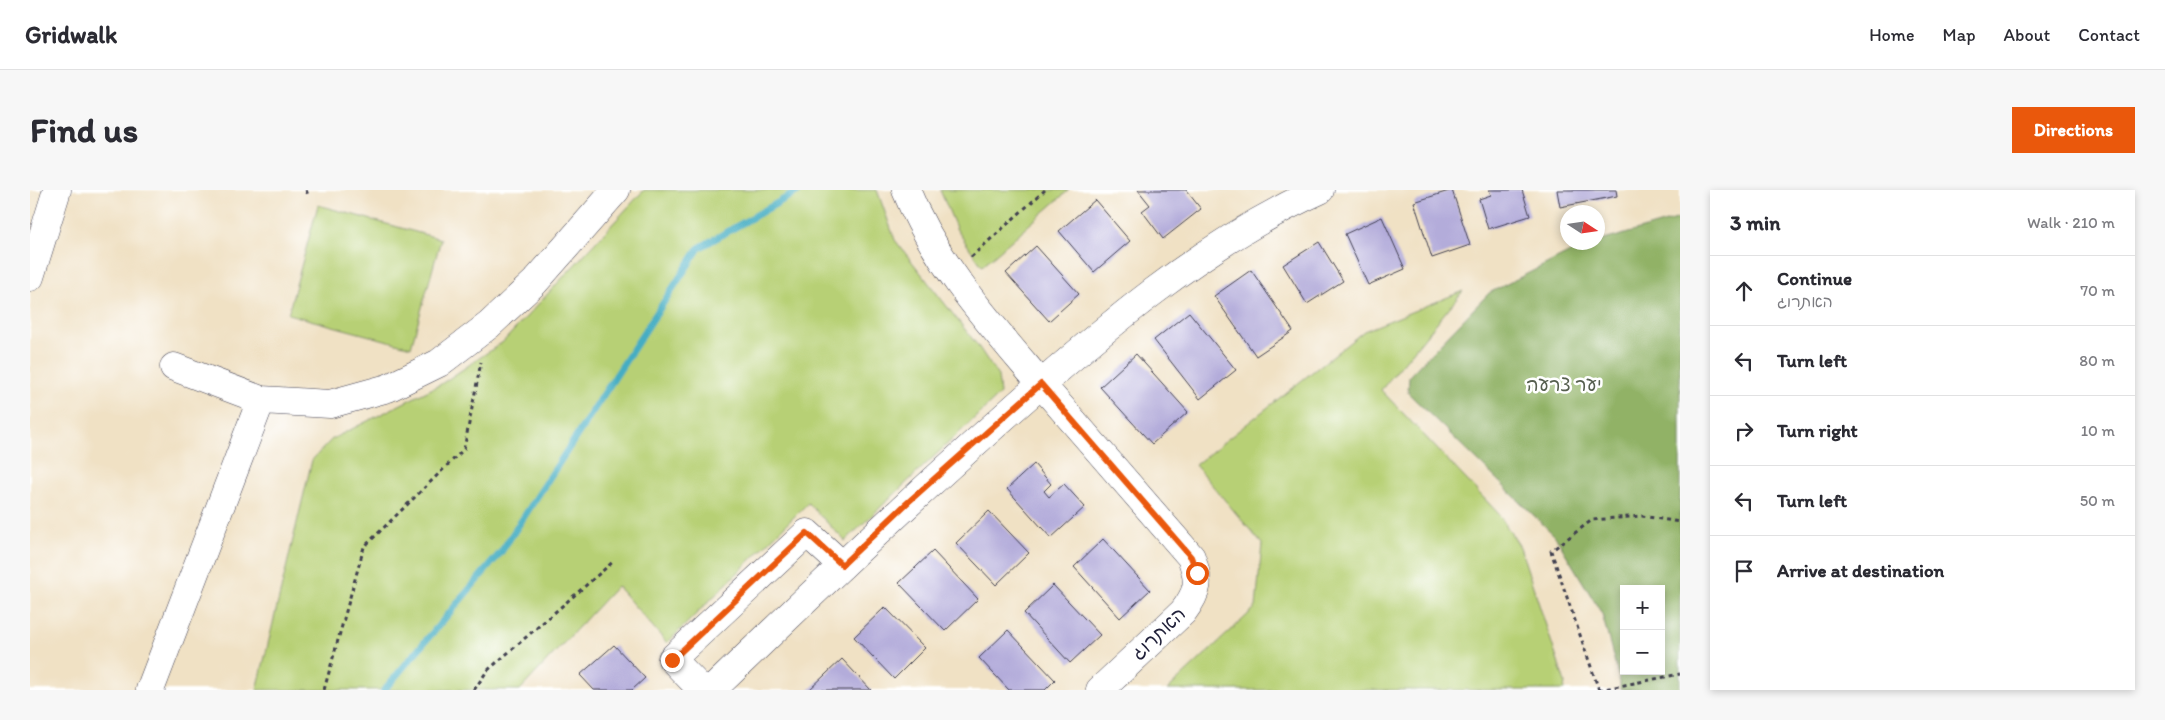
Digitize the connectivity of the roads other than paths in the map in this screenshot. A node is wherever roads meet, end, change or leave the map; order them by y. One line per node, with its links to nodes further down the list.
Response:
1 (58, 190): 5 (street)
2 (616, 190): 8 (street)
3 (906, 190): 7 (street, האתרוג)
4 (1320, 190): 7 (street)
5 (30, 277)
6 (174, 366): 8 (street)
7 (1041, 384): 9 (street); 13 (street, האתרוג)
8 (262, 400): 10 (street)
9 (842, 565): 11 (street); 12 (street)
10 (150, 690)
11 (702, 690)
12 (712, 690)
13 (1100, 690)

